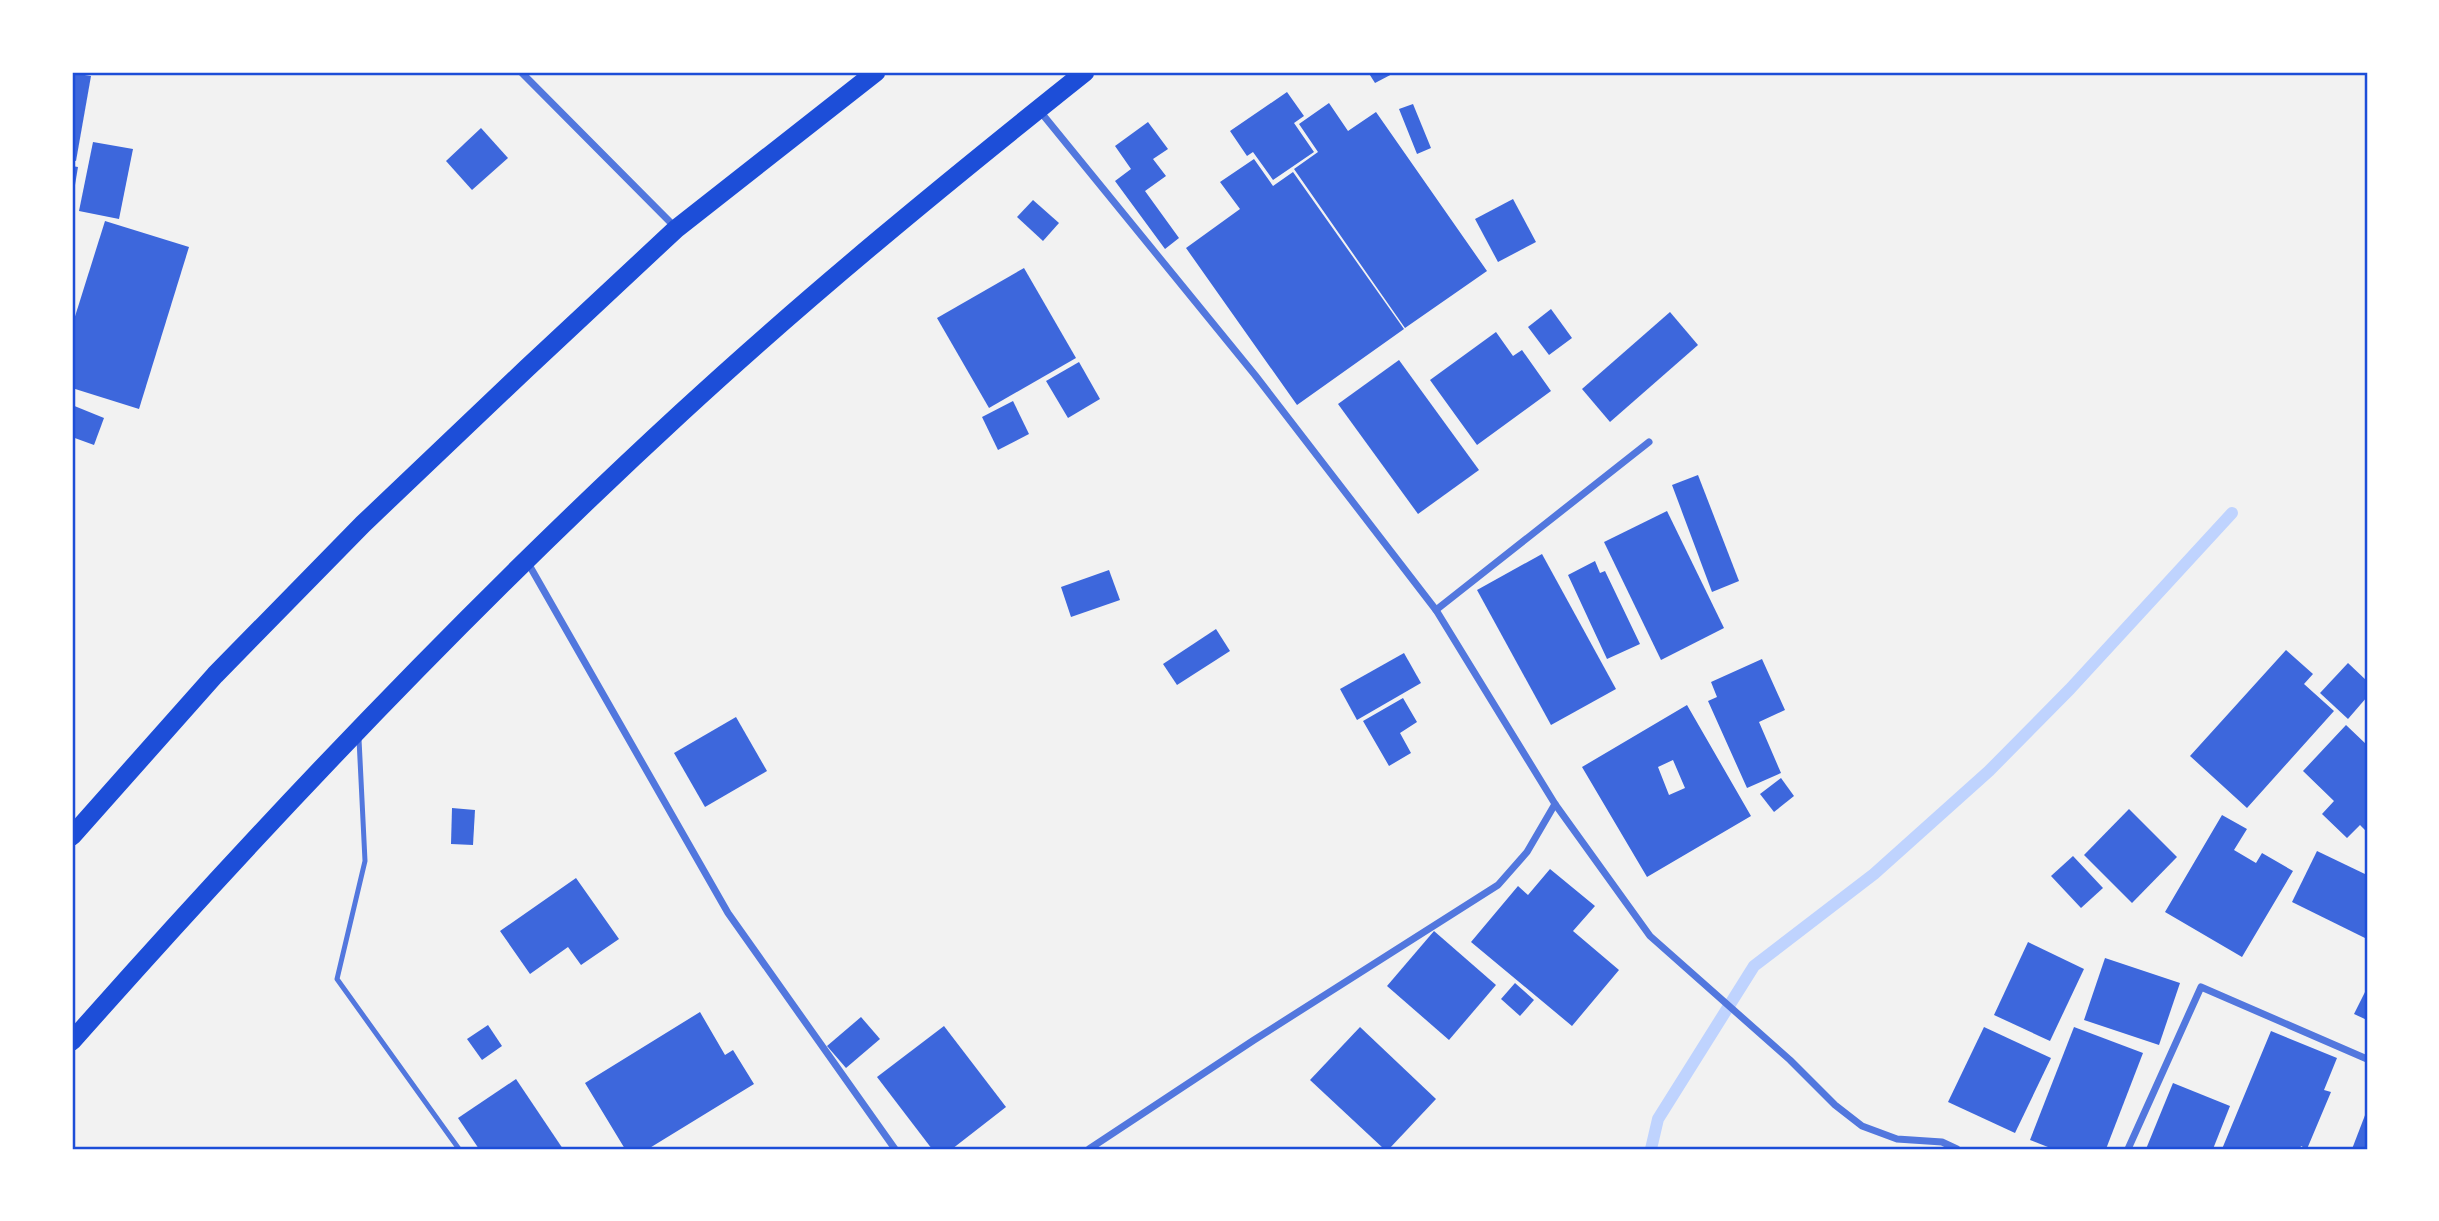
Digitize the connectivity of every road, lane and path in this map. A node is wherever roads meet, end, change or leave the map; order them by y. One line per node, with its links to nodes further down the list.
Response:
1 (522, 72): 5 (street)
2 (876, 72): 5 (highway)
3 (1085, 72): 4 (highway)
4 (1038, 109): 7 (highway); 8 (street)
5 (676, 229): 11 (highway)
6 (1649, 442): 8 (street)
7 (527, 561): 9 (highway); 15 (street)
8 (1436, 610): 10 (street)
9 (359, 729): 12 (highway); 14 (lane)
10 (1555, 804): 16 (street); 17 (street)
11 (72, 836)
12 (72, 1041)
13 (2367, 1059): 18 (street)
14 (459, 1149)
15 (895, 1149)
16 (1089, 1149)
17 (1957, 1149)
18 (2128, 1149)

